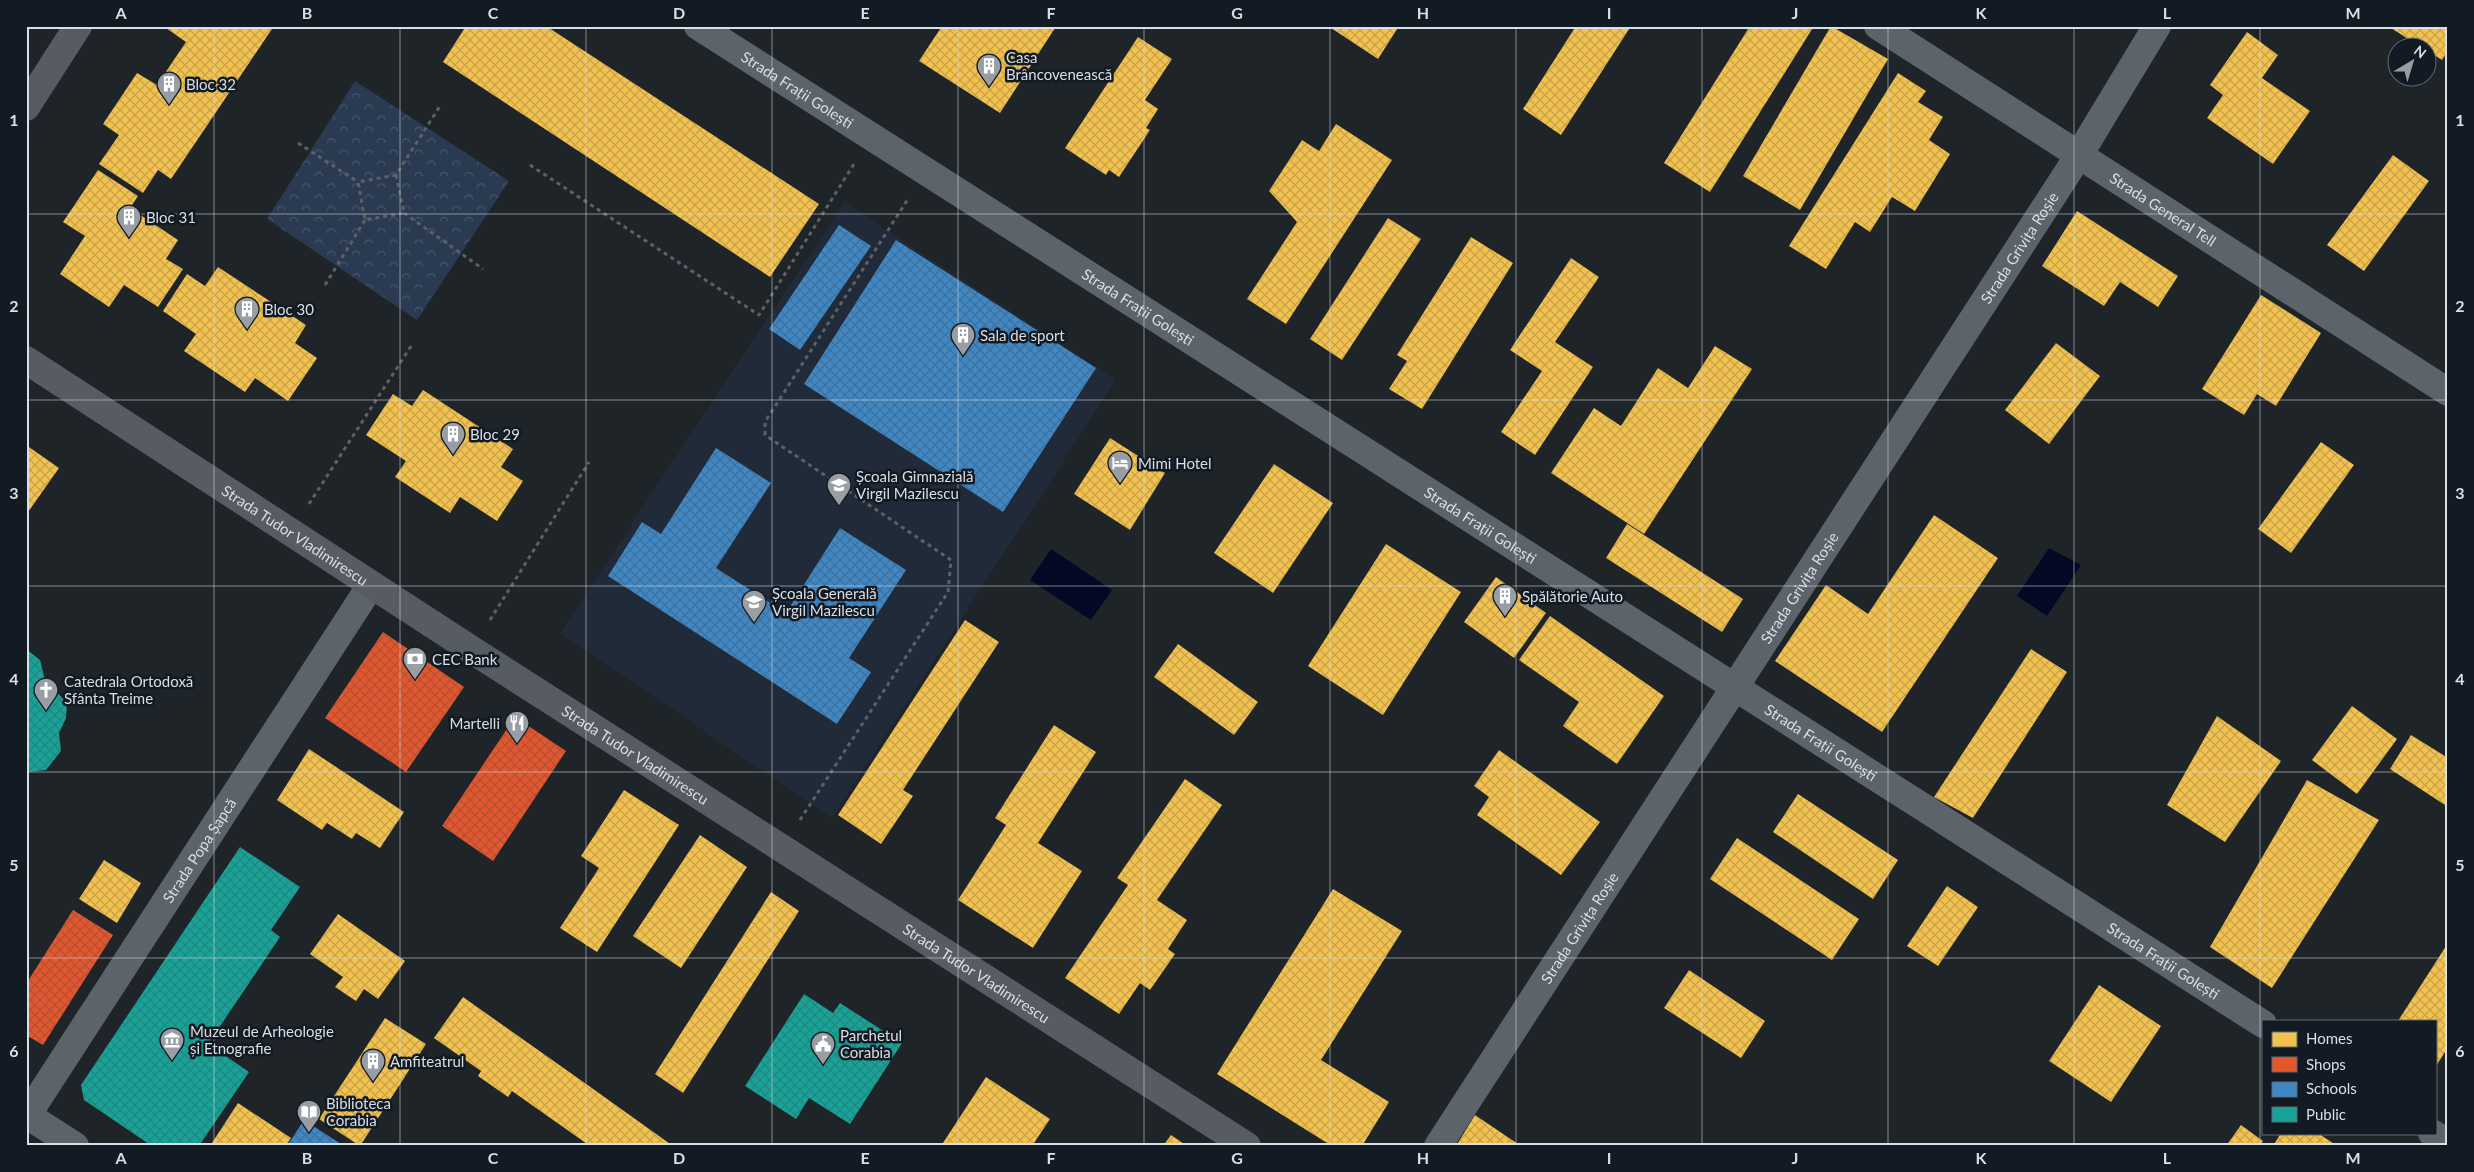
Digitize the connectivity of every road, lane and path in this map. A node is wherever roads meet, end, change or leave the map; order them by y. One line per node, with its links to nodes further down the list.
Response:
1 (78, 26): 6 (street)
2 (698, 26): 7 (street, Strada Frații Golești)
3 (1878, 26): 9 (street, Strada General Tell)
4 (2157, 26): 9 (street, Strada Grivița Roșie)
5 (440, 106): 12 (path)
6 (26, 107)
7 (871, 136): 10 (path); 11 (street, Strada Frații Golești)
8 (298, 143): 13 (path)
9 (2079, 155): 20 (street, Strada General Tell); 25 (street, Strada Grivița Roșie)
10 (530, 165)
11 (926, 172): 25 (street, Strada Frații Golești); 26 (path)
12 (396, 175): 13 (path); 14 (path)
13 (358, 182): 15 (path)
14 (404, 213): 15 (path); 16 (path)
15 (365, 220): 17 (path)
16 (483, 269)
17 (326, 285)
18 (413, 343): 22 (path)
19 (26, 360): 22 (street, Strada Tudor Vladimirescu)
20 (2448, 392)
21 (589, 462): 24 (path)
22 (291, 533): 23 (street, Strada Tudor Vladimirescu)
23 (371, 585): 24 (street, Strada Tudor Vladimirescu); 28 (street, Strada Popa Șapcă)
24 (472, 650): 26 (street, Strada Tudor Vladimirescu)
25 (1735, 686): 27 (street, Strada Frații Golești); 33 (street, Strada Grivița Roșie)
26 (782, 848): 32 (street, Strada Tudor Vladimirescu)
27 (2262, 1023)
28 (27, 1116): 31 (street)
29 (2434, 1134): 30 (street)
30 (2448, 1143)
31 (74, 1146)
32 (1247, 1146)
33 (1438, 1146)

